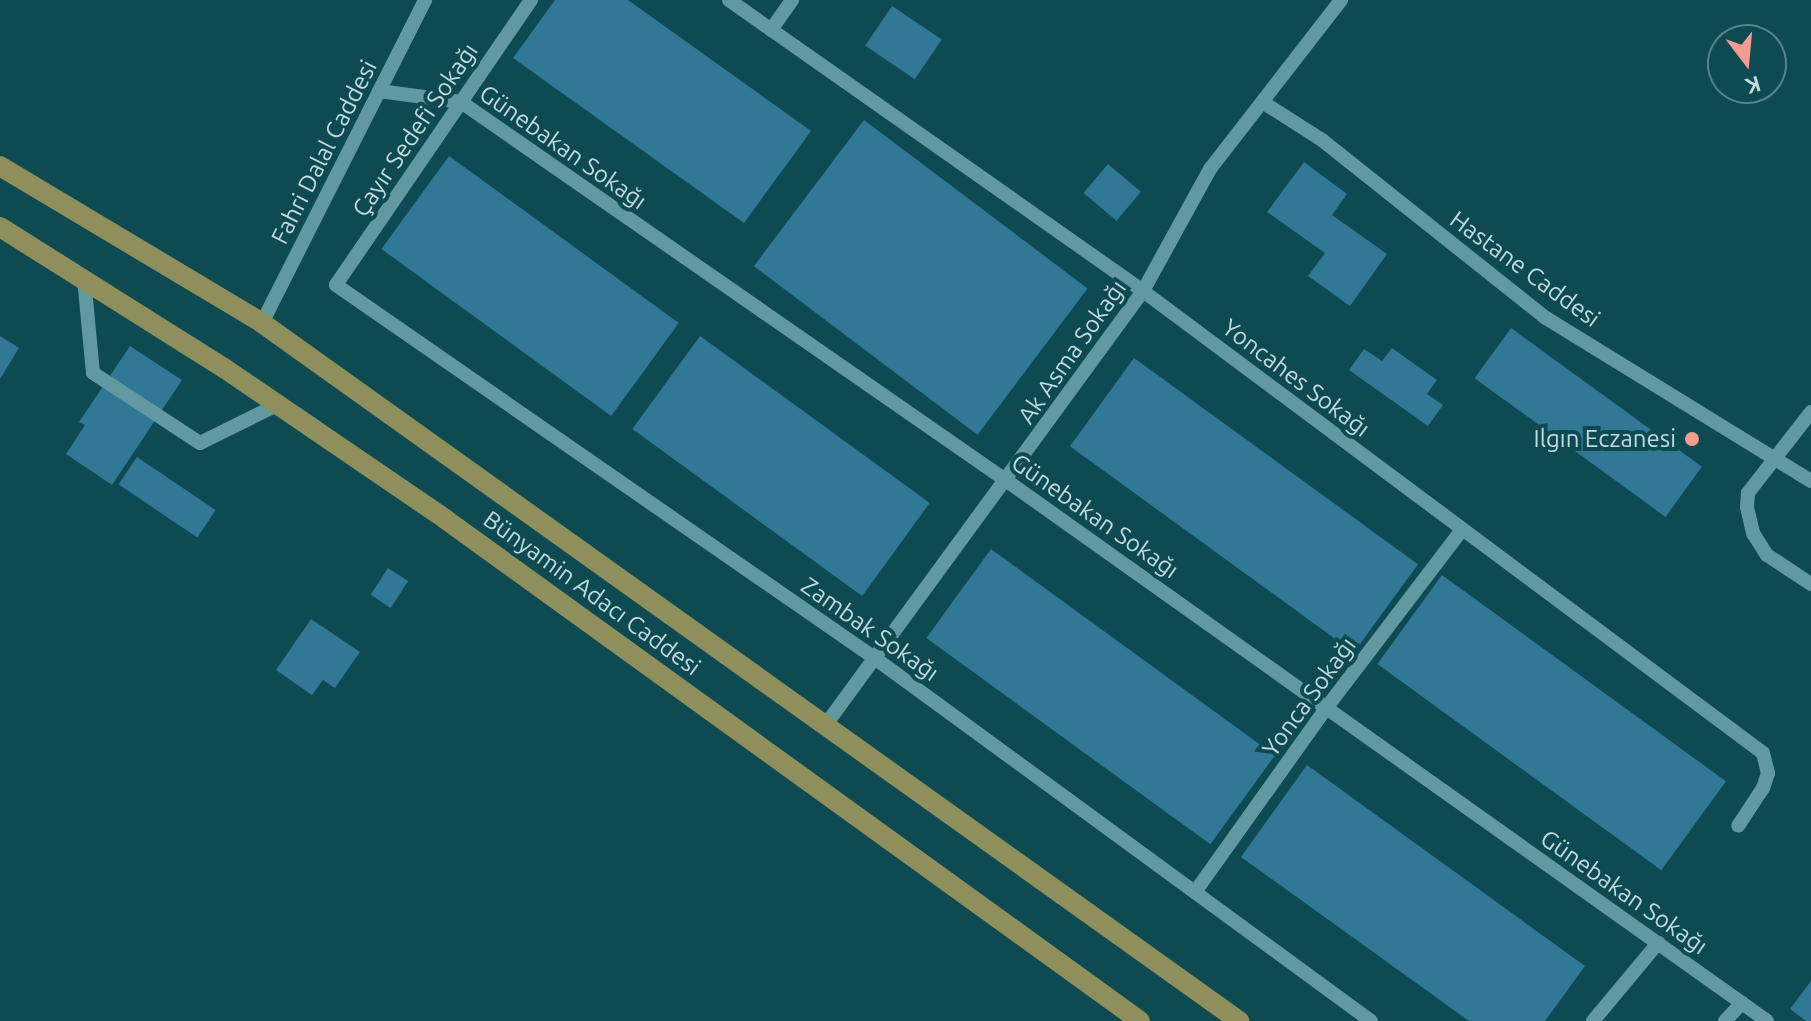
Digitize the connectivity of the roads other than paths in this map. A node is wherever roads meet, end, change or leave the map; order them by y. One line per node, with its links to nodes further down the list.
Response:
1 (425, 0): 7 (street, Fahri Dalal Caddesi)
2 (531, 0): 8 (street, Çayır Sedefi Sokağı)
3 (729, 0): 6 (street, Yoncahes Sokağı)
4 (792, 0): 6 (street)
5 (1341, 0): 9 (street, Ak Asma Sokağı)
6 (771, 30): 14 (street, Yoncahes Sokağı)
7 (379, 91): 8 (street, Günebakan Sokağı); 15 (street, Fahri Dalal Caddesi)
8 (461, 102): 13 (street, Çayır Sedefi Sokağı); 19 (street, Günebakan Sokağı)
9 (1264, 103): 14 (street, Ak Asma Sokağı); 18 (street, Hastane Caddesi)
10 (0, 166): 15 (main road)
11 (0, 227): 12 (main road, Bünyamin Adacı Caddesi)
12 (84, 278): 16 (main road, Bünyamin Adacı Caddesi); 16 (street)
13 (336, 285): 23 (street, Zambak Sokağı)
14 (1143, 291): 19 (street, Ak Asma Sokağı); 21 (street, Yoncahes Sokağı)
15 (262, 323): 25 (main road)
16 (277, 405): 30 (main road, Bünyamin Adacı Caddesi)
17 (1811, 412): 18 (street)
18 (1774, 456): 20 (street, Hastane Caddesi); 22 (street)
19 (1007, 481): 23 (street, Ak Asma Sokağı); 24 (street, Günebakan Sokağı)
20 (1811, 481)
21 (1462, 530): 24 (street, Yonca Sokağı); 26 (street, Yoncahes Sokağı)
22 (1811, 584)
23 (876, 659): 25 (street, Ak Asma Sokağı); 27 (street, Zambak Sokağı)
24 (1327, 707): 27 (street, Yonca Sokağı); 28 (street, Günebakan Sokağı)
25 (827, 723): 31 (main road)
26 (1738, 826)
27 (1195, 892): 32 (street, Zambak Sokağı)
28 (1658, 943): 29 (street, Günebakan Sokağı); 33 (street)
29 (1742, 1003): 34 (street); 35 (street, Günebakan Sokağı)
30 (1140, 1021)
31 (1239, 1021)
32 (1371, 1021)
33 (1593, 1021)
34 (1725, 1021)
35 (1767, 1021)

